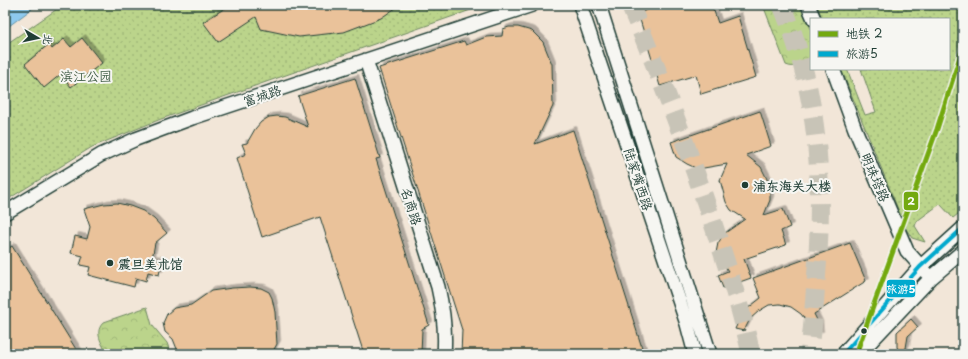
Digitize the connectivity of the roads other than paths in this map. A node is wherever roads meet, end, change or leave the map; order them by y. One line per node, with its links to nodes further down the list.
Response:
1 (532, 5): 6 (street, 富城路)
2 (580, 5): 14 (street, 陆家嘴西路)
3 (600, 5): 15 (street, 陆家嘴西路)
4 (808, 5): 5 (street)
5 (814, 18)
6 (366, 60): 8 (street, 富城路); 13 (street, 名商路)
7 (833, 70): 11 (street, 明珠塔路)
8 (5, 213)
9 (963, 228): 11 (street)
10 (963, 252): 12 (street)
11 (920, 267): 12 (street, 明珠塔路); 16 (street)
12 (931, 278): 17 (street)
13 (444, 354)
14 (695, 354)
15 (710, 354)
16 (843, 354)
17 (859, 354)

